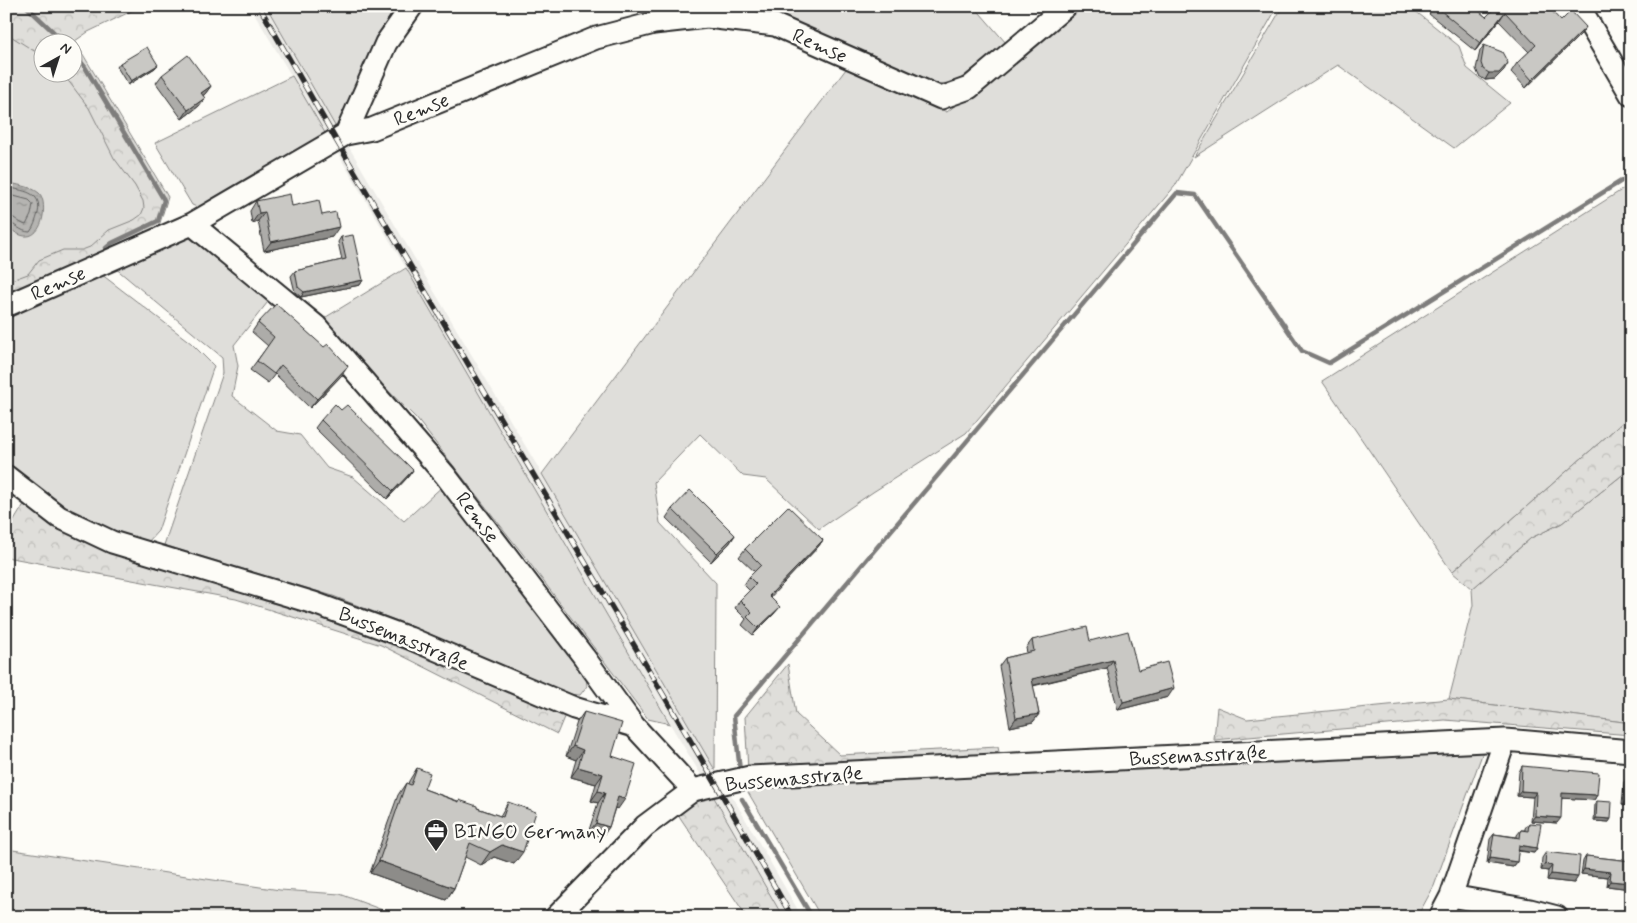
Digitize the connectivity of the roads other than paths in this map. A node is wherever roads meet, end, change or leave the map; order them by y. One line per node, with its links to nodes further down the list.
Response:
1 (412, 6): 5 (street, Remse)
2 (1066, 6): 5 (street, Remse)
3 (1579, 6): 4 (street)
4 (1631, 95)
5 (346, 134): 6 (street, Remse)
6 (192, 224): 7 (street, Remse); 9 (street, Remse)
7 (6, 306)
8 (6, 476): 9 (street, Bussemasstraße)
9 (634, 726): 12 (street)
10 (1505, 740): 11 (street, Bussemasstraße); 12 (street, Bussemasstraße); 13 (street)
11 (1631, 751)
12 (694, 790): 14 (street)
13 (1451, 896): 15 (street); 16 (street)
14 (556, 917)
15 (1440, 917)
16 (1558, 917)

